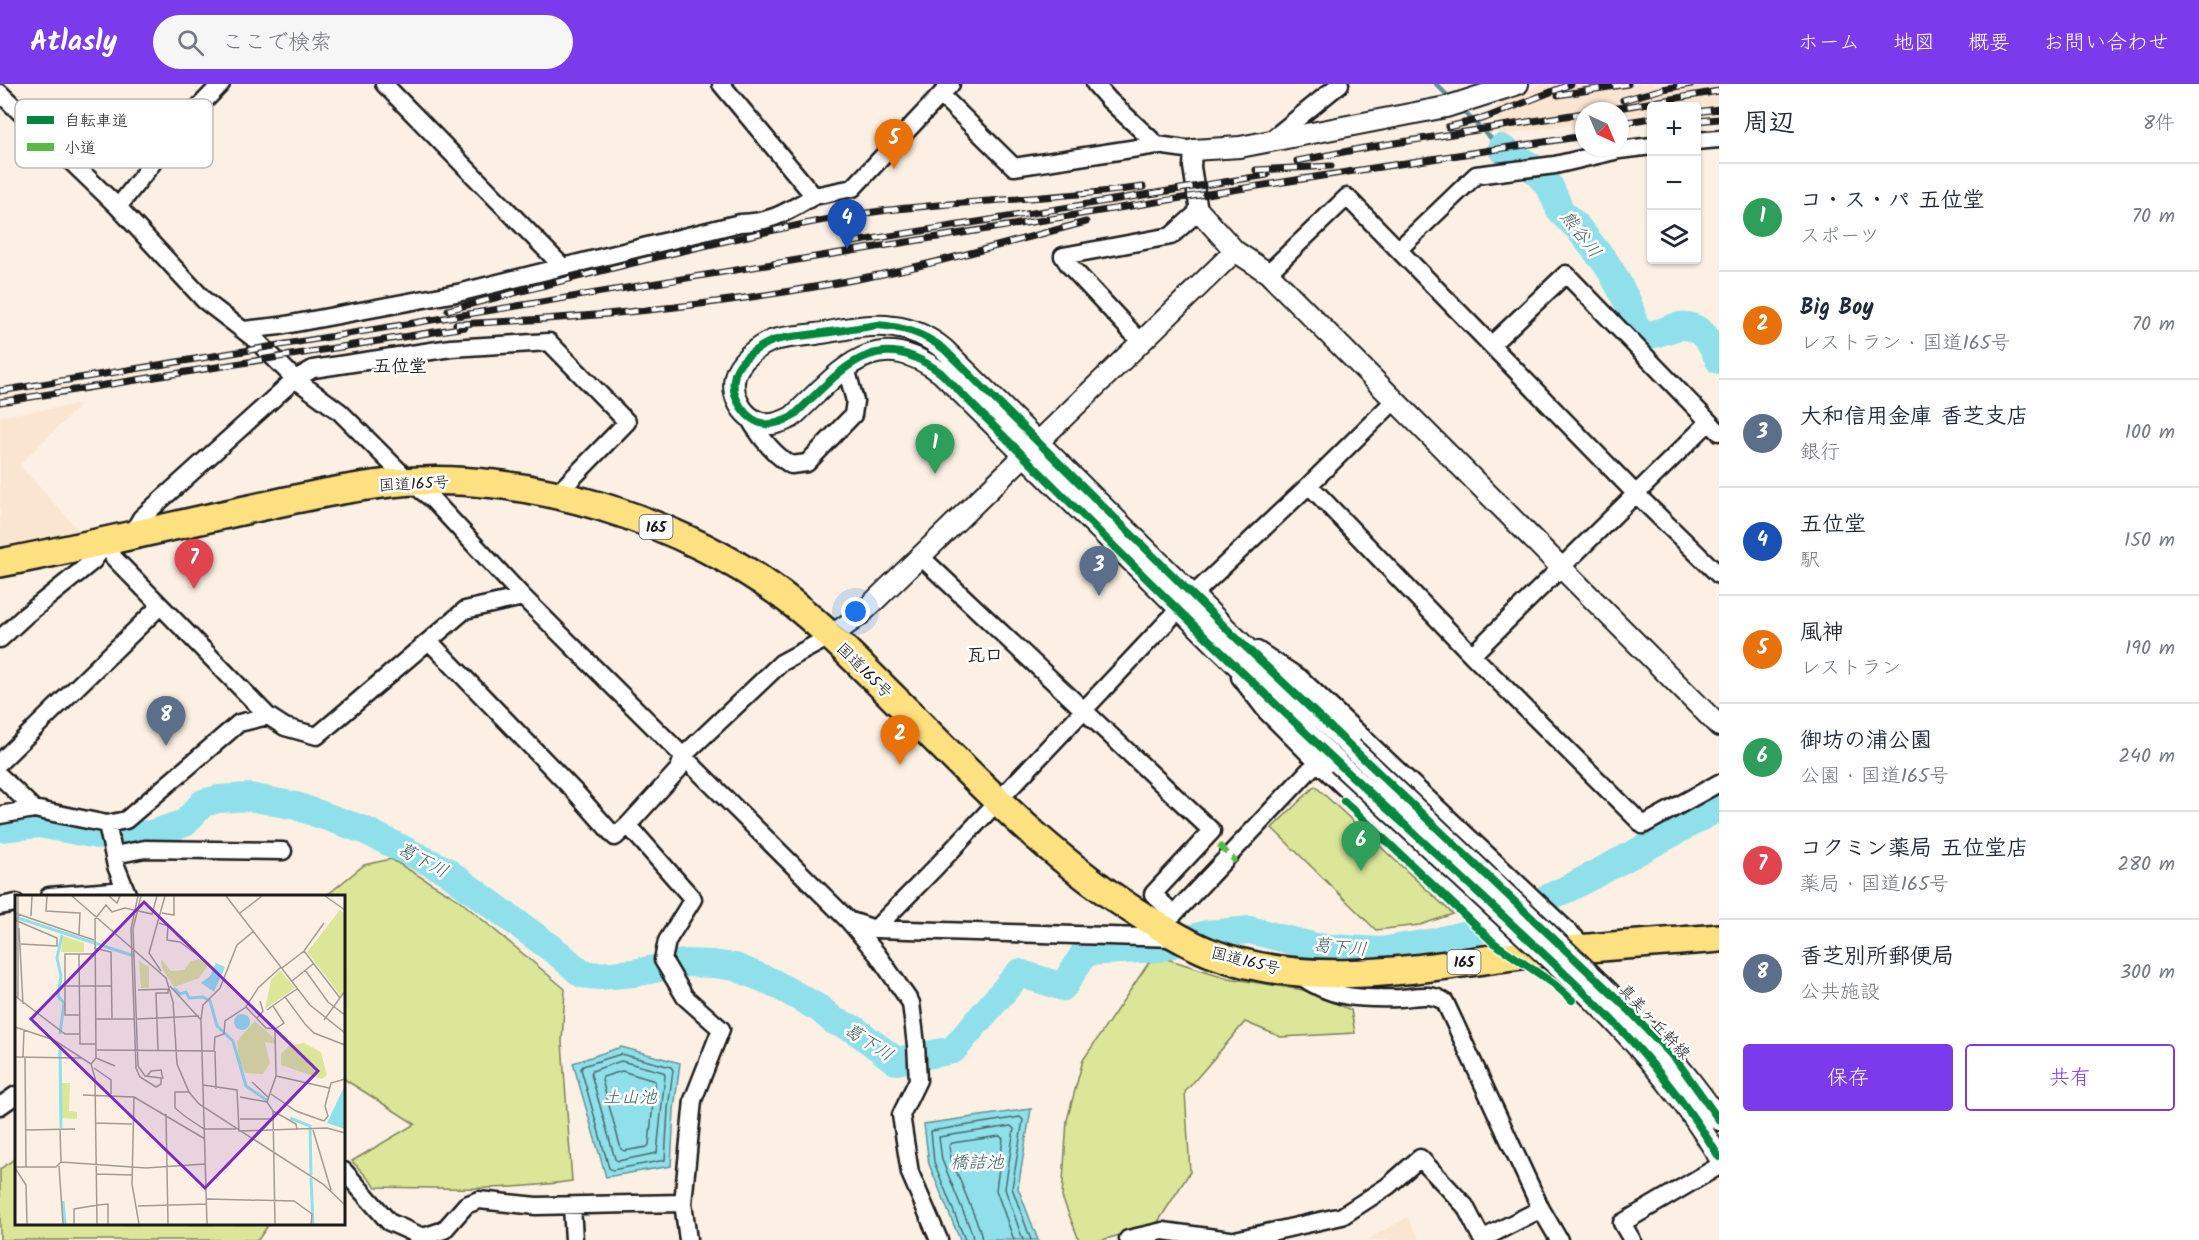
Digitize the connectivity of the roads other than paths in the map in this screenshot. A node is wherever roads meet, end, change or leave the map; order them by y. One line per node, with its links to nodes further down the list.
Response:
1 (221, 84): 9 (street)
2 (384, 84): 24 (street)
3 (721, 84): 19 (street)
4 (1095, 84): 14 (street)
5 (1340, 84): 12 (street)
6 (1518, 84): 12 (street)
7 (946, 89): 14 (street); 19 (street)
8 (0, 93): 10 (street)
9 (206, 99)
10 (15, 107)
11 (1719, 139): 13 (street)
12 (1271, 140): 16 (street)
13 (1701, 141)
14 (1156, 145): 16 (street)
15 (1647, 147): 22 (street)
16 (1193, 150): 21 (street)
17 (78, 168): 20 (street)
18 (148, 168): 20 (street)
19 (814, 196): 24 (street)
20 (118, 207): 26 (street)
21 (1198, 211): 23 (street); 27 (street)
22 (1399, 249): 25 (street); 28 (street)
23 (1236, 251): 25 (street); 27 (street)
24 (563, 267): 26 (street)
25 (1268, 273): 31 (street)
26 (243, 330): 30 (street)
27 (1141, 342): 34 (street)
28 (1492, 344): 33 (street); 39 (street)
29 (849, 364): 32 (street); 32 (street); 35 (street)
30 (295, 379): 36 (street); 38 (street); 40 (street)
31 (1395, 400): 37 (street); 43 (street)
32 (747, 415): 34 (street)
33 (1714, 427): 39 (street)
34 (1038, 442): 35 (street); 45 (street)
35 (1024, 457): 41 (street); 48 (street)
36 (409, 481): 38 (highway, 国道165号 / 165); 40 (highway, 国道165号 / 165); 46 (street)
37 (1309, 485): 45 (street); 54 (street)
38 (557, 494): 50 (highway, 国道165号 / 165)
39 (1636, 494): 43 (street); 44 (street)
40 (118, 540): 42 (highway, 国道165号 / 165); 47 (street); 51 (street)
41 (920, 556): 50 (street); 55 (street)
42 (0, 563)
43 (1561, 567): 54 (street); 57 (street)
44 (1719, 575)
45 (1193, 595): 49 (street)
46 (523, 597): 52 (street); 58 (street)
47 (160, 606): 56 (street); 59 (street)
48 (1179, 609): 53 (street); 55 (street)
49 (1231, 633): 79 (street, bridge); 79 (street)
50 (831, 636): 58 (street); 63 (highway, 国道165号 / 165)
51 (0, 639)
52 (429, 641): 56 (street); 67 (street)
53 (1216, 645): 60 (street); 79 (street, bridge)
54 (1472, 655): 62 (street)
55 (1083, 710): 60 (street); 63 (street)
56 (268, 716): 66 (street)
57 (1719, 726)
58 (683, 756): 67 (street); 74 (street)
59 (0, 762)
60 (1317, 762): 78 (street)
61 (0, 776): 64 (street)
62 (1719, 783)
63 (998, 801): 75 (street); 77 (highway, 国道165号 / 165)
64 (34, 808): 65 (street); 66 (street)
65 (0, 815)
66 (107, 824): 69 (street)
67 (628, 825): 87 (street)
68 (283, 851): 69 (street)
69 (114, 855): 70 (street)
70 (127, 893): 71 (street)
71 (88, 895)
72 (15, 903): 73 (street)
73 (0, 906)
74 (848, 920): 75 (street); 94 (street)
75 (875, 929): 77 (street)
76 (1719, 938): 79 (highway, 国道165号 / 165)
77 (1180, 939): 80 (highway, 国道165号 / 165)
78 (1517, 949): 79 (highway, 国道165号 / 165); 80 (highway, 国道165号 / 165)
79 (1584, 968): 83 (street, 真美ヶ丘幹線); 84 (street, 真美ヶ丘幹線)
80 (1295, 971): 89 (street)
81 (15, 1096): 82 (street)
82 (0, 1106)
83 (1719, 1120)
84 (1719, 1157)
85 (1719, 1166): 98 (street)
86 (345, 1172): 90 (street)
87 (683, 1203): 88 (street); 93 (street)
88 (572, 1206): 90 (street); 92 (street)
89 (1541, 1209): 96 (street); 97 (street)
90 (423, 1239)
91 (1128, 1239): 95 (street)
92 (574, 1240)
93 (688, 1240)
94 (939, 1240)
95 (1230, 1240)
96 (1235, 1240)
97 (1559, 1240)
98 (1632, 1240)

